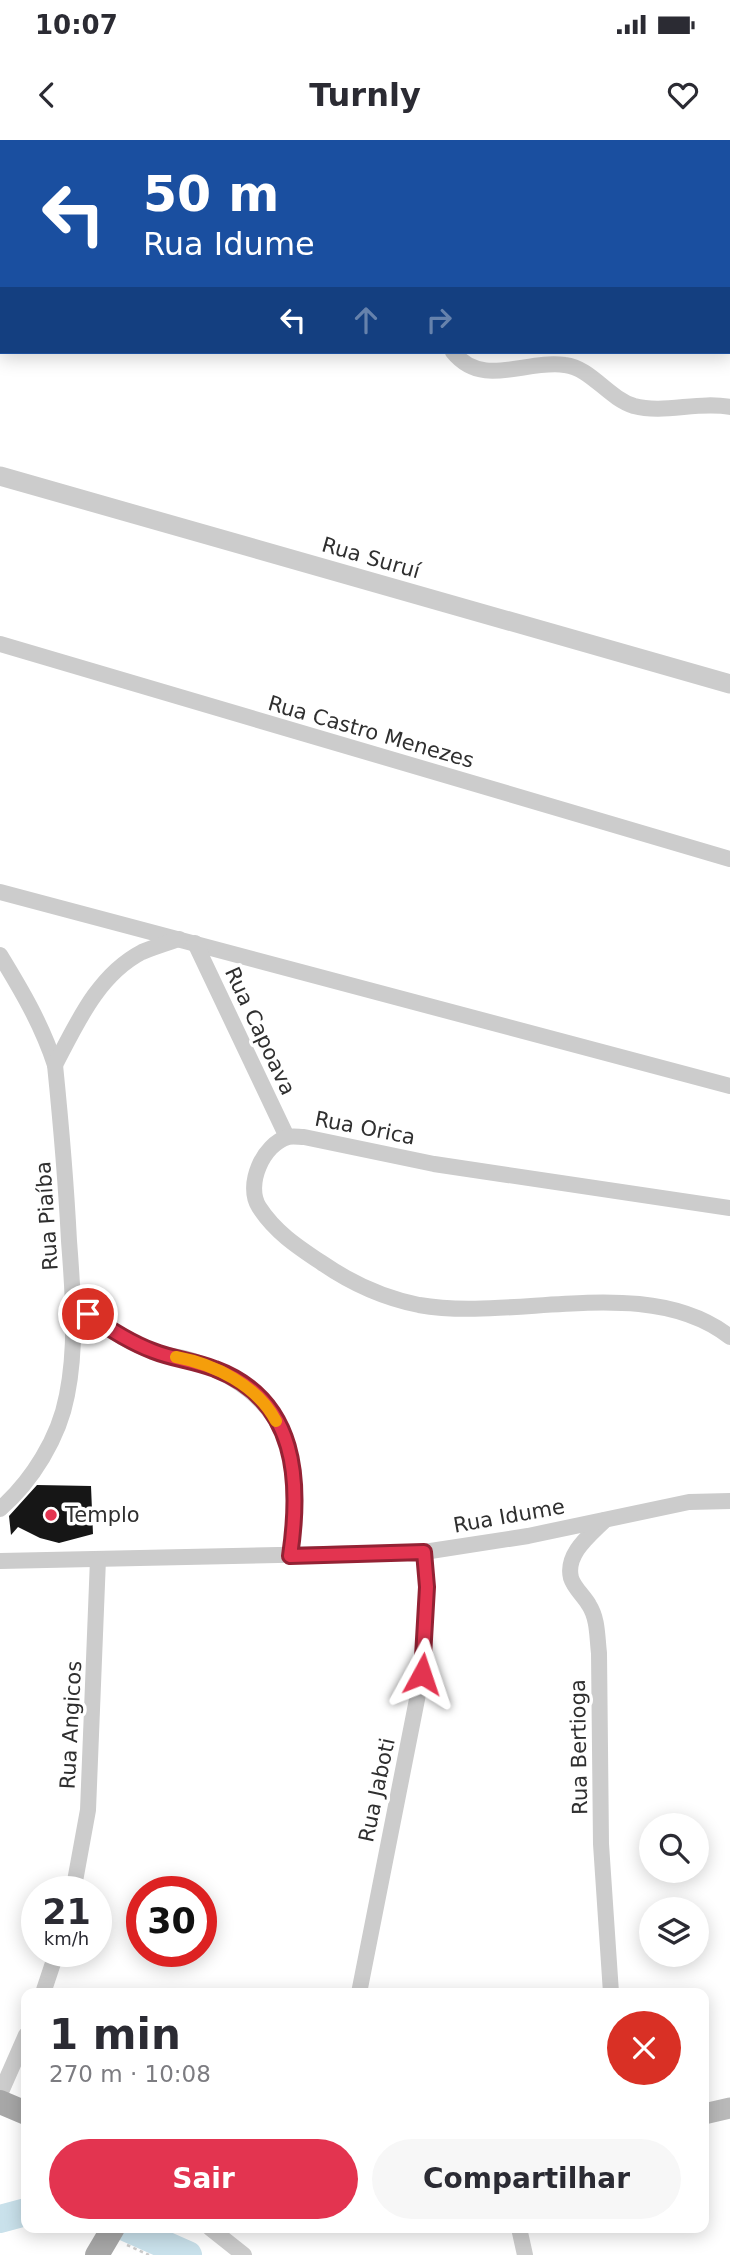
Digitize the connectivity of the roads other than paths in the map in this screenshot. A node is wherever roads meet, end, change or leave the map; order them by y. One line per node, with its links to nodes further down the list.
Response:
1 (455, 354): 2 (street)
2 (730, 407)
3 (0, 476): 5 (street, Rua Suruí)
4 (0, 644): 6 (street, Rua Castro Menezes)
5 (730, 684)
6 (730, 859)
7 (0, 892): 8 (street)
8 (187, 941): 10 (street); 11 (street); 12 (street, Rua Capoava)
9 (0, 955): 10 (street, Rua Piaíba)
10 (55, 1065): 14 (street, Rua Piaíba)
11 (730, 1086)
12 (287, 1137): 13 (street, Rua Orica); 15 (street, Rua Orica)
13 (730, 1208)
14 (73, 1295): 17 (street, Rua Piaíba); 20 (street)
15 (730, 1337)
16 (730, 1501): 18 (street, Rua Idume)
17 (0, 1508)
18 (605, 1520): 19 (street, Rua Idume); 27 (street, Rua Bertioga)
19 (424, 1552): 20 (street, Rua Idume); 26 (street, Rua Jaboti)
20 (290, 1556): 21 (street, Rua Idume)
21 (98, 1559): 22 (street, Rua Idume); 23 (street, Rua Angicos)
22 (0, 1561)
23 (76, 1876)
24 (52, 1967): 25 (street)
25 (45, 1988)
26 (360, 1988)
27 (611, 1988)
28 (21, 2046): 29 (street)
29 (0, 2094)
30 (0, 2102): 32 (main road)
31 (730, 2108): 33 (main road)
32 (21, 2111)
33 (709, 2113)
34 (216, 2233): 36 (street)
35 (520, 2233): 37 (street)
36 (244, 2255)
37 (525, 2255)

